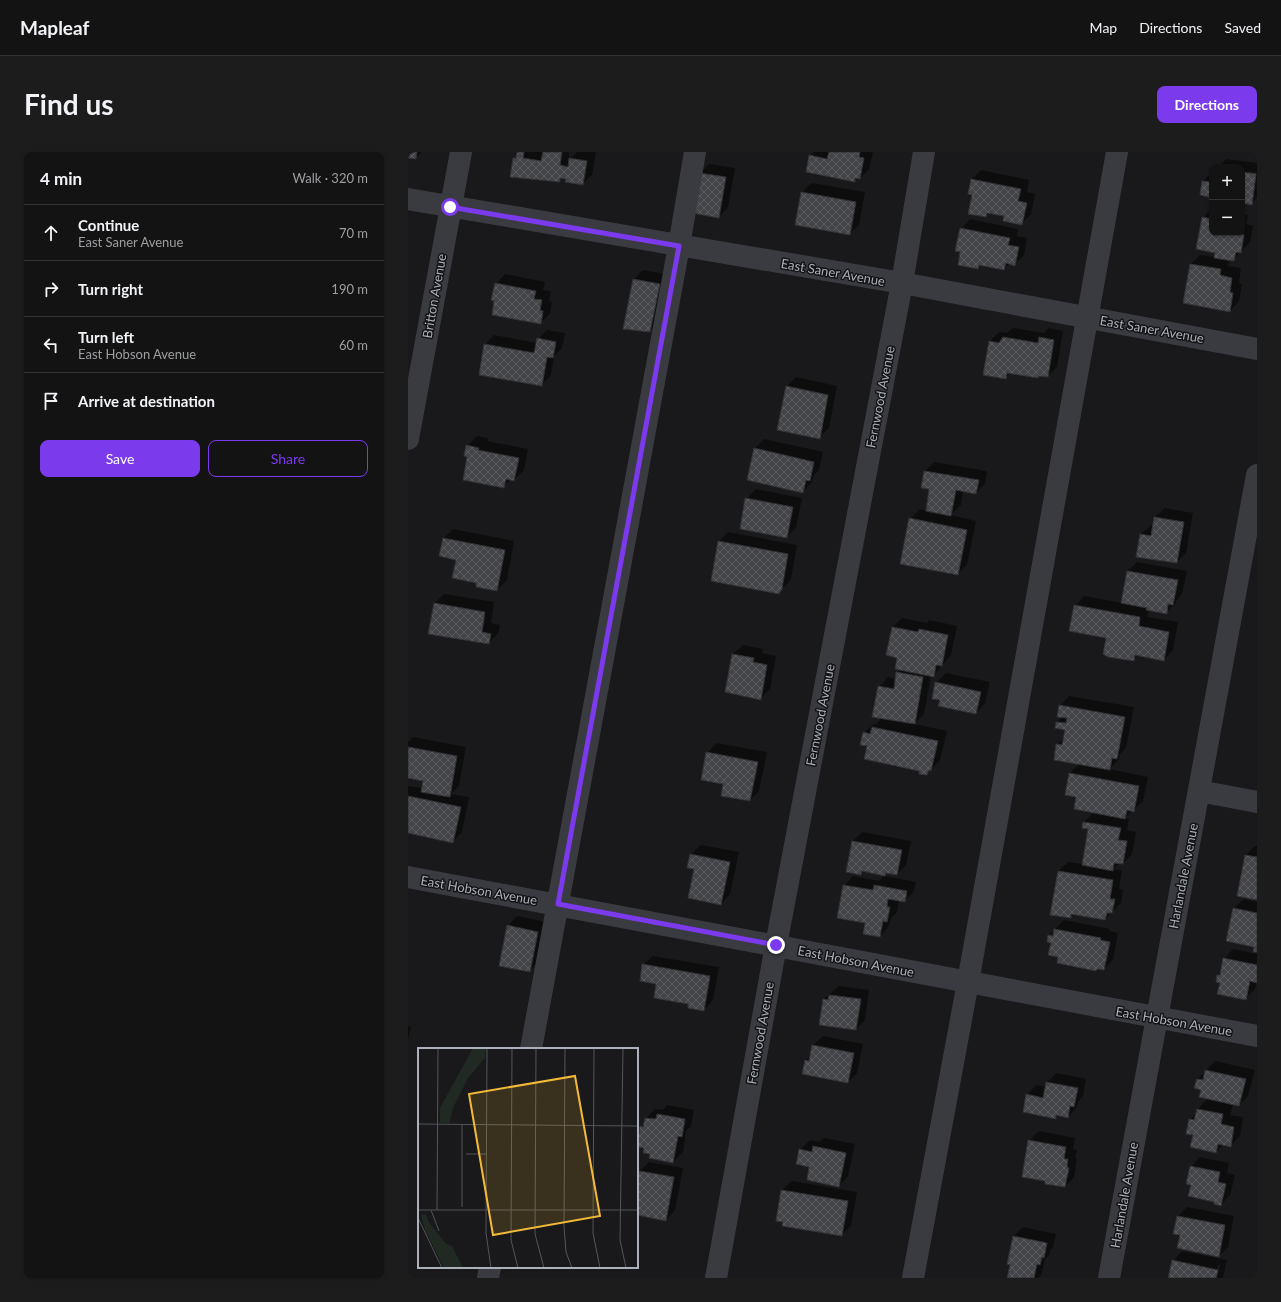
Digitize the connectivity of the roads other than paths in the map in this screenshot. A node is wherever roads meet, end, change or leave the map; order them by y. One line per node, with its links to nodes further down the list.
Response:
1 (461, 152): 6 (street, Britton Avenue)
2 (695, 152): 7 (street)
3 (924, 152): 8 (street, Fernwood Avenue)
4 (1117, 152): 9 (street)
5 (408, 199): 6 (street, East Saner Avenue)
6 (450, 207): 7 (street, East Saner Avenue); 11 (street, Britton Avenue)
7 (679, 246): 8 (street, East Saner Avenue); 16 (street)
8 (902, 283): 9 (street, East Saner Avenue); 17 (street, Fernwood Avenue)
9 (1087, 318): 10 (street, East Saner Avenue); 18 (street)
10 (1257, 349)
11 (408, 439)
12 (1257, 475): 13 (street, Harlandale Avenue)
13 (1199, 791): 14 (street); 19 (street, Harlandale Avenue)
14 (1257, 802)
15 (408, 877): 16 (street, East Hobson Avenue)
16 (558, 904): 17 (street, East Hobson Avenue); 21 (street)
17 (776, 945): 18 (street, East Hobson Avenue); 24 (street, Fernwood Avenue)
18 (968, 982): 19 (street, East Hobson Avenue); 25 (street)
19 (1156, 1018): 20 (street, East Hobson Avenue); 26 (street, Harlandale Avenue)
20 (1257, 1036)
21 (531, 1048)
22 (490, 1268): 23 (street)
23 (488, 1278)
24 (716, 1278)
25 (913, 1278)
26 (1109, 1278)

